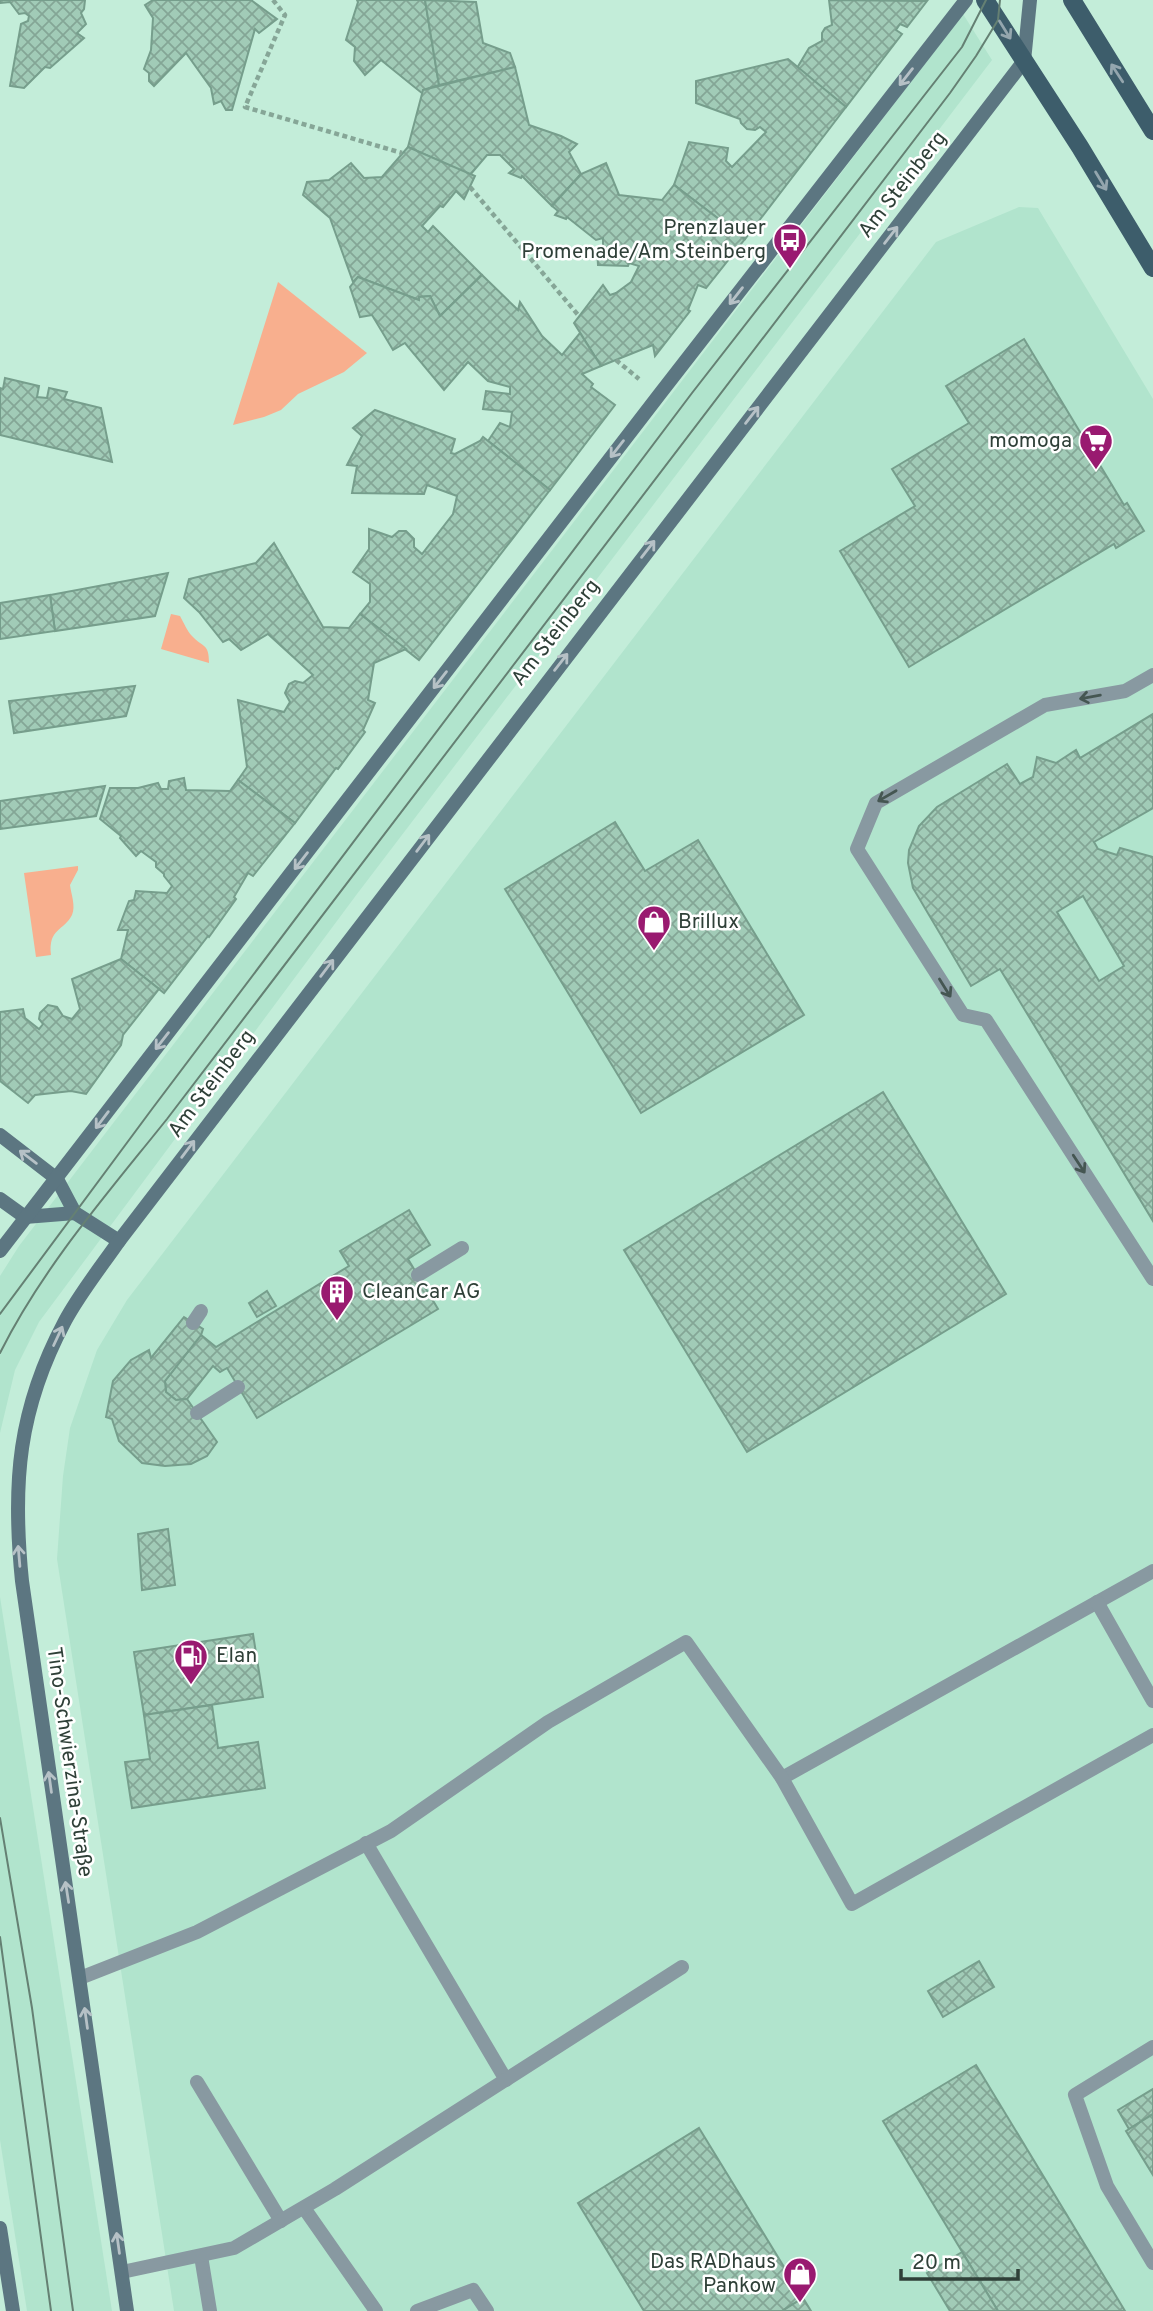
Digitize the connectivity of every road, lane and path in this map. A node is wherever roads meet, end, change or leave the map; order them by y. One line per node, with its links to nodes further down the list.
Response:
1 (273, 0): 8 (path)
2 (966, 0): 16 (main road, one-way to 16)
3 (985, 0): 6 (main road, one-way to 6)
4 (1030, 0): 6 (main road)
5 (1072, 0): 7 (main road, one-way to 5)
6 (1024, 61): 10 (main road, one-way to 10); 20 (main road, Am Steinberg, one-way to 6)
7 (1153, 131)
8 (402, 153)
9 (470, 187): 11 (path)
10 (1153, 268)
11 (579, 316)
12 (617, 360): 13 (path)
13 (642, 382)
14 (1153, 675): 24 (lane, one-way to 24)
15 (0, 1135): 16 (main road, one-way to 15)
16 (57, 1179): 18 (main road); 19 (main road)
17 (0, 1199): 19 (main road)
18 (75, 1213): 19 (main road); 20 (main road)
19 (25, 1217): 22 (main road)
20 (119, 1241): 34 (main road, Tino-Schwierzina-Straße, one-way to 20)
21 (462, 1248): 23 (lane)
22 (0, 1251)
23 (418, 1275)
24 (1153, 1279)
25 (238, 1387): 26 (lane)
26 (197, 1413)
27 (1153, 1571): 28 (lane)
28 (1097, 1602): 29 (lane); 31 (lane)
29 (1153, 1701)
30 (1153, 1735): 31 (lane)
31 (782, 1778): 32 (lane)
32 (366, 1843): 34 (lane); 36 (lane)
33 (682, 1967): 36 (lane)
34 (80, 1978): 43 (main road, Tino-Schwierzina-Straße, one-way to 34)
35 (1153, 2047): 42 (lane)
36 (506, 2080): 38 (lane)
37 (197, 2082): 39 (lane)
38 (304, 2207): 39 (lane); 47 (lane)
39 (281, 2221): 41 (lane)
40 (0, 2228): 44 (main road)
41 (201, 2256): 43 (lane); 46 (lane)
42 (1153, 2263)
43 (122, 2272): 45 (main road, Tino-Schwierzina-Straße)
44 (13, 2311)
45 (127, 2311)
46 (210, 2311)
47 (376, 2311)
48 (417, 2311): 49 (lane)
49 (487, 2311)

